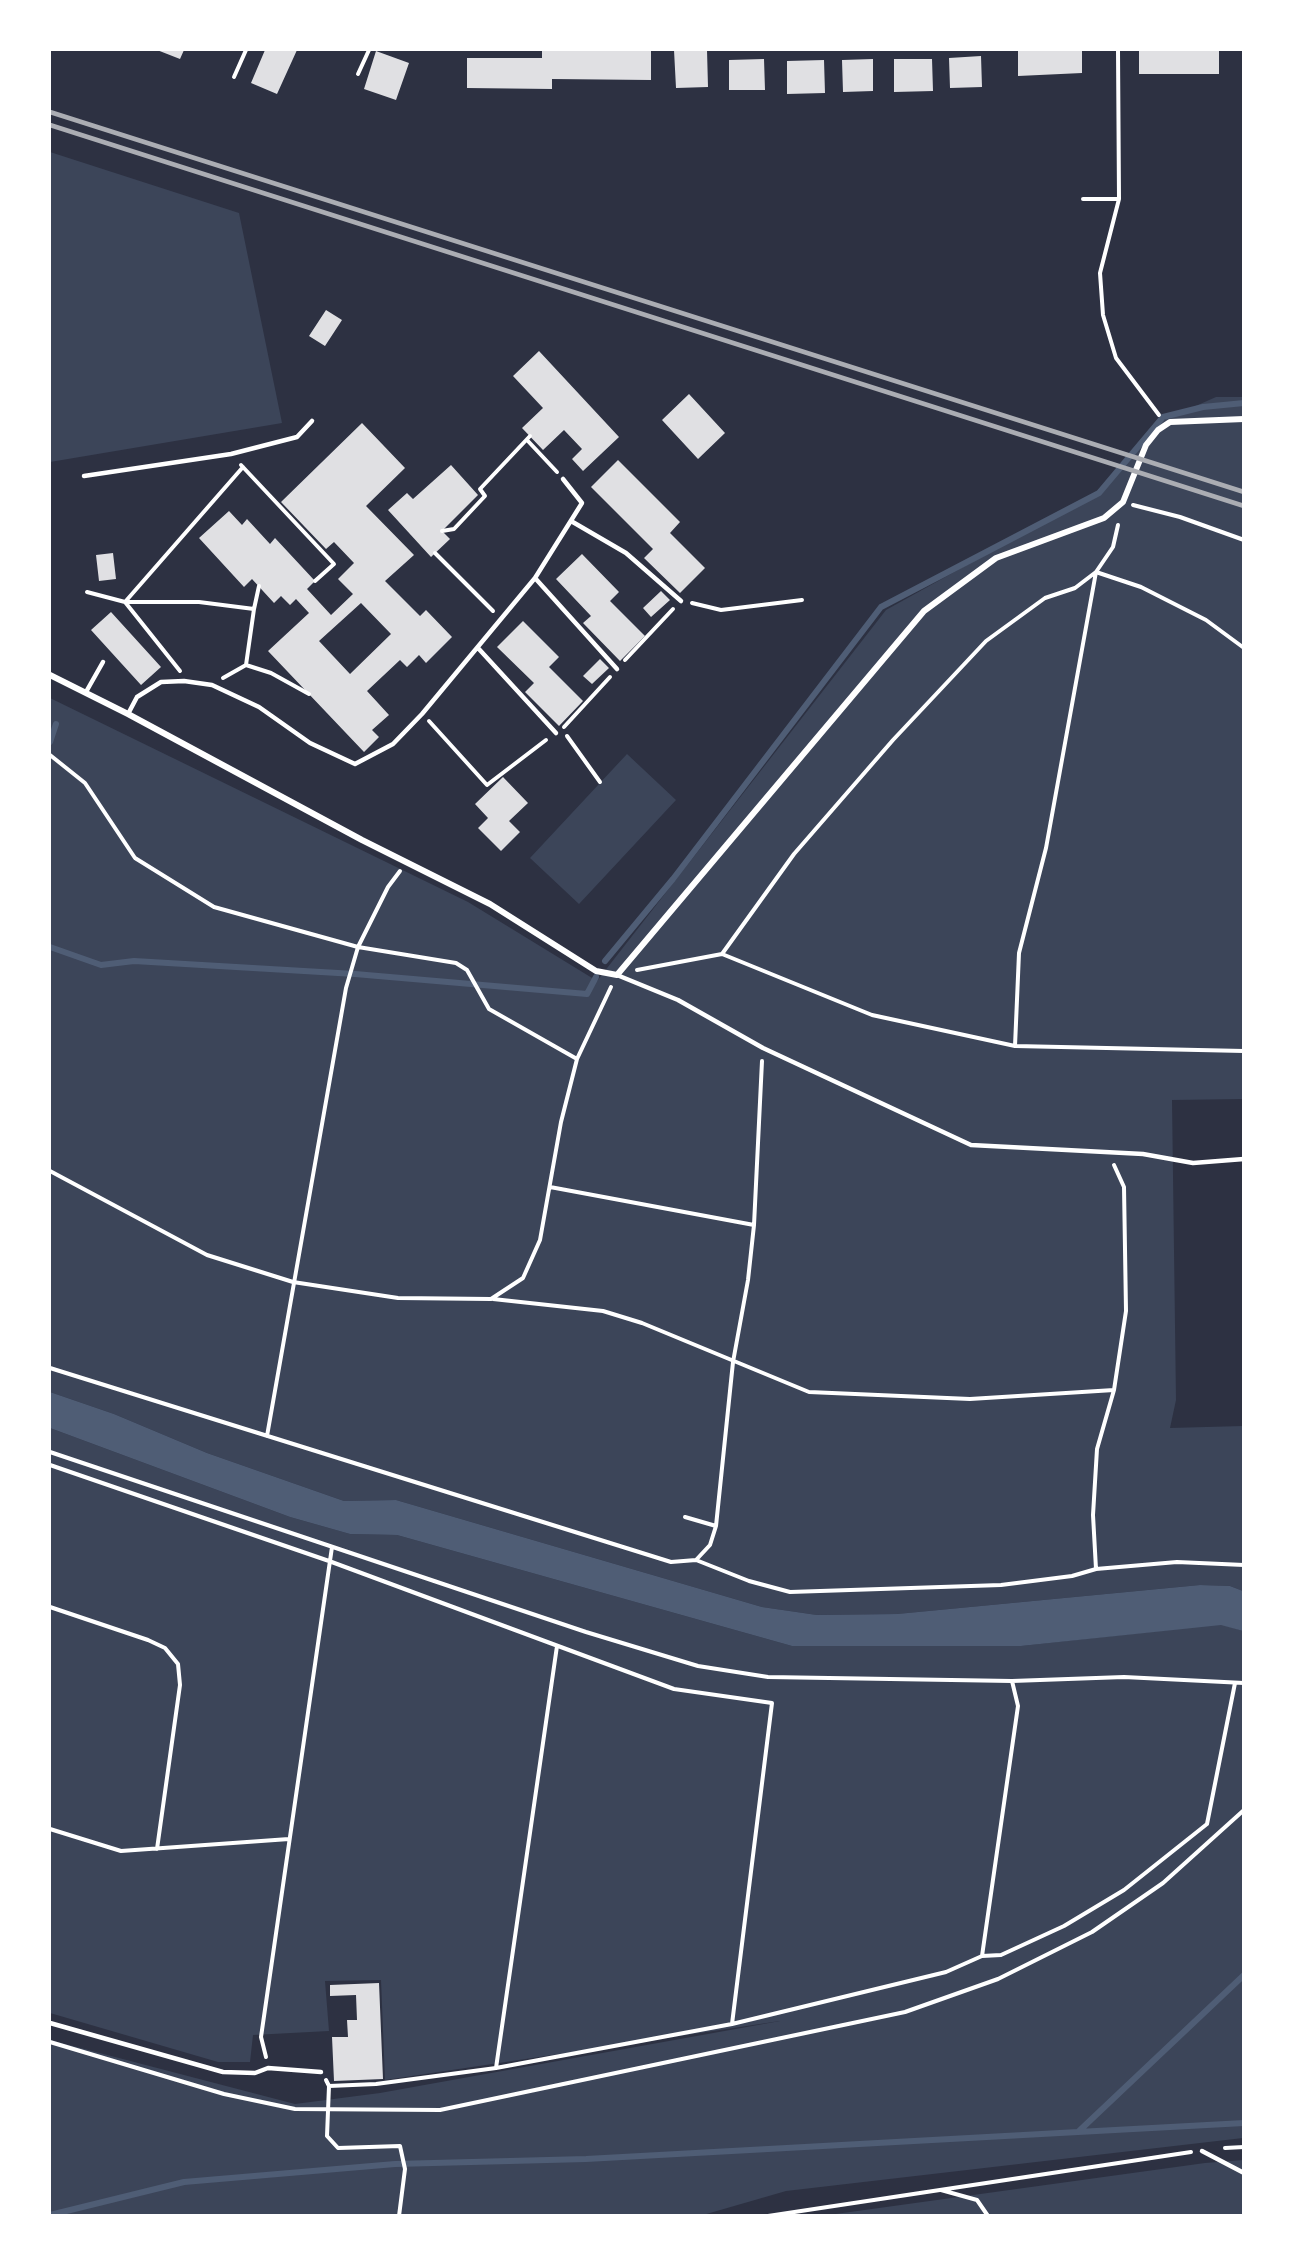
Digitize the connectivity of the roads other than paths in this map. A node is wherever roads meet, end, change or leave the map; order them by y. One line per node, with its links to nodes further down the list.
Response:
1 (1244, 419): 15 (street)
2 (312, 421): 3 (lane)
3 (84, 476)
4 (563, 479): 5 (lane)
5 (571, 521): 6 (lane); 7 (lane)
6 (535, 578): 8 (lane); 10 (lane)
7 (681, 601)
8 (478, 648): 13 (lane); 14 (lane)
9 (103, 662): 12 (lane)
10 (617, 669)
11 (50, 675): 12 (street)
12 (86, 692): 13 (street)
13 (128, 714): 15 (street)
14 (556, 733)
15 (617, 975): 16 (lane)
16 (1244, 1159)
17 (50, 2023): 18 (lane)
18 (321, 2072)
19 (1202, 2151): 20 (lane)
20 (1244, 2173)

